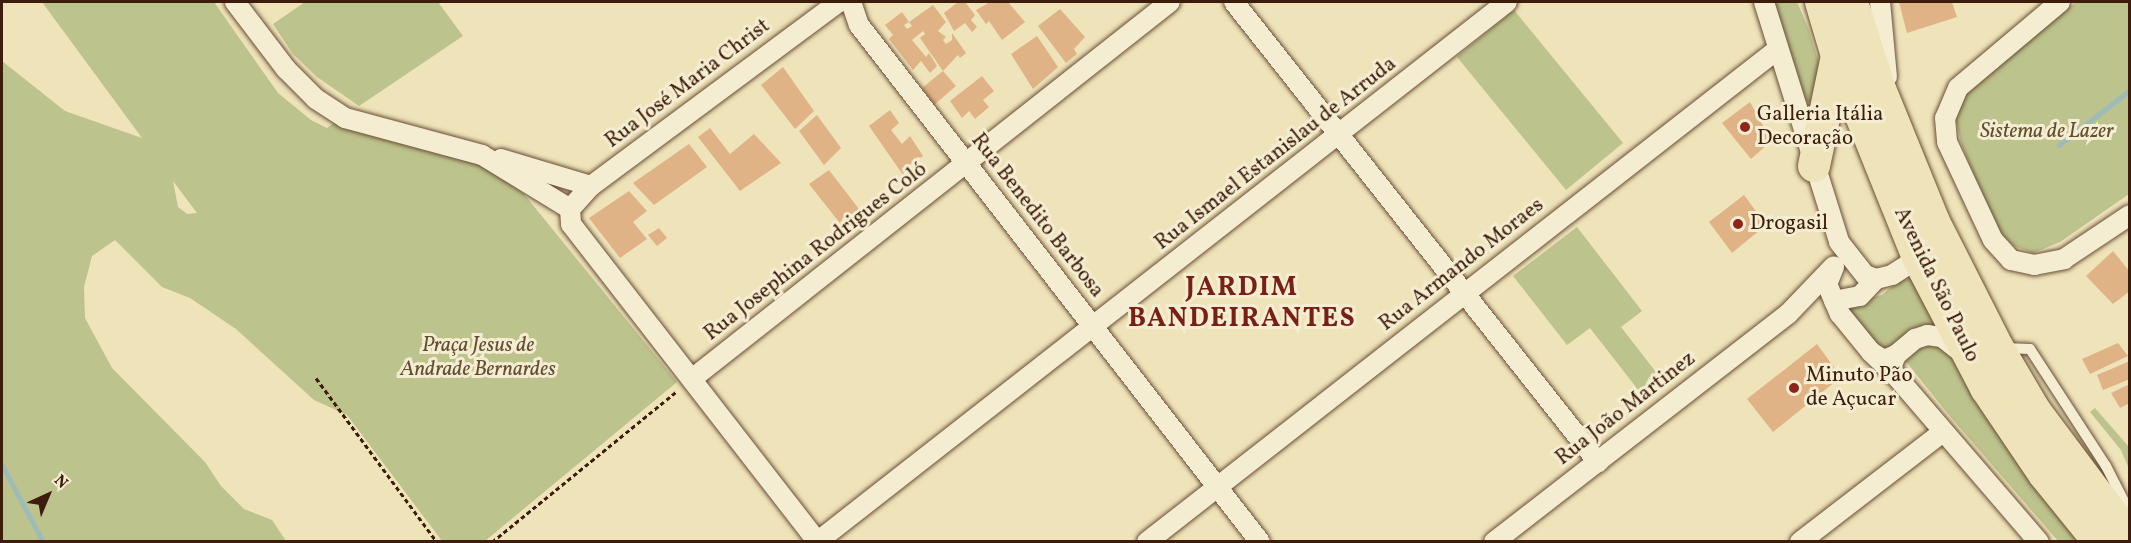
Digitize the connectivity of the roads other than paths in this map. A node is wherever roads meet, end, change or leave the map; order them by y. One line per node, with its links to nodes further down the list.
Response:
1 (235, 2): 16 (street)
2 (838, 2): 19 (street, Rua José Maria Christ)
3 (851, 2): 17 (street, Rua Benedito Barbosa)
4 (1170, 2): 17 (street, Rua Josephina Rodrigues Coló)
5 (1234, 2): 14 (street)
6 (1507, 2): 14 (street, Rua Ismael Estanislau de Arruda)
7 (1764, 2): 12 (street)
8 (1821, 2): 13 (main road, Avenida São Paulo)
9 (1852, 2): 15 (main road, Avenida São Paulo)
10 (1880, 2): 15 (street)
11 (2061, 2): 21 (street)
12 (1778, 49): 18 (street); 27 (street, Rua Armando Moraes)
13 (1837, 57): 18 (main road); 24 (main road, Avenida São Paulo)
14 (1340, 135): 27 (street); 29 (street, Rua Ismael Estanislau de Arruda)
15 (1903, 147): 22 (main road, Avenida São Paulo)
16 (482, 155): 19 (street); 20 (street)
17 (966, 165): 29 (street, Rua Benedito Barbosa); 34 (street, Rua Josephina Rodrigues Coló)
18 (1814, 166): 23 (street)
19 (591, 186): 20 (street, Rua José Maria Christ)
20 (570, 209): 34 (street)
21 (2130, 215)
22 (1934, 222): 24 (main road); 30 (main road, Avenida São Paulo)
23 (1839, 242): 25 (street); 26 (street)
24 (1918, 258): 25 (street); 35 (main road, Avenida São Paulo)
25 (1876, 279): 26 (street)
26 (1834, 291): 28 (street, Rua João Martinez); 28 (street, Rua João Martinez); 31 (street)
27 (1467, 292): 37 (street); 38 (street, Rua Armando Moraes)
28 (1788, 314): 37 (street, Rua João Martinez)
29 (1093, 326): 38 (street, Rua Benedito Barbosa); 41 (street, Rua Ismael Estanislau de Arruda)
30 (1998, 348): 39 (lane); 40 (main road, Avenida São Paulo)
31 (1871, 352): 32 (street); 33 (street)
32 (1896, 356): 33 (street); 35 (street)
33 (1896, 376): 36 (street)
34 (693, 378): 41 (street)
35 (1986, 388): 47 (main road, Avenida São Paulo)
36 (1943, 432): 45 (street); 46 (street)
37 (1598, 462): 44 (street, Rua João Martinez)
38 (1216, 487): 42 (street, Rua Armando Moraes); 43 (street, Rua Benedito Barbosa)
39 (2130, 513)
40 (2130, 538)
41 (818, 541)
42 (1147, 542)
43 (1260, 542)
44 (1494, 542)
45 (1800, 542)
46 (2039, 542)
47 (2099, 542)

